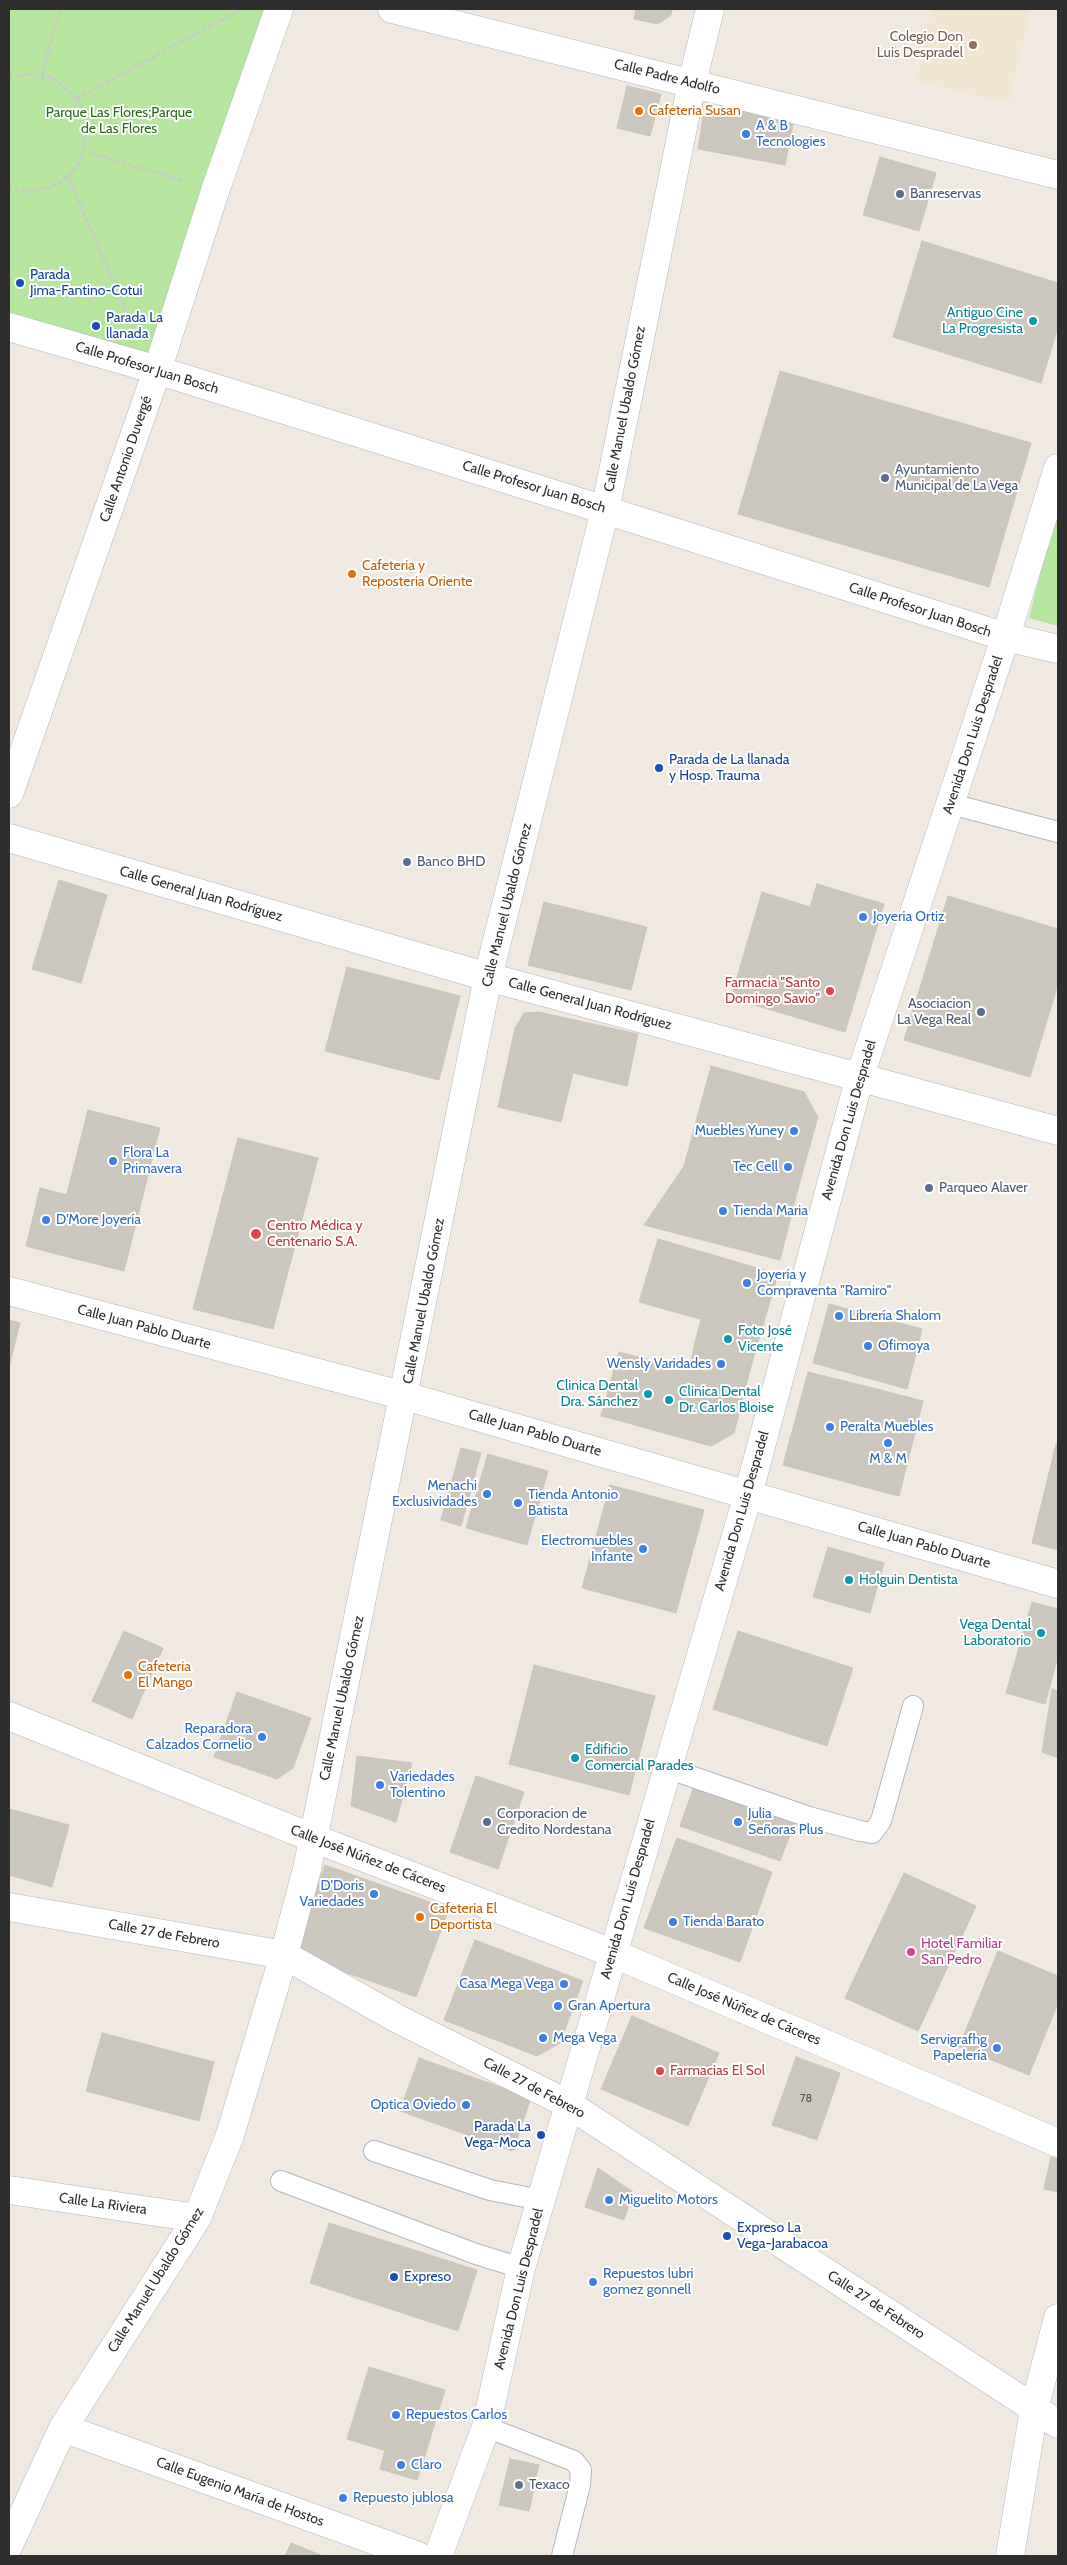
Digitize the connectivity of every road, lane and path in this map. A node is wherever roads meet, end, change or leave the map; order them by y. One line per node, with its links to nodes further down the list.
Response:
1 (60, 9): 6 (path)
2 (241, 9): 9 (path)
3 (279, 9): 14 (street, Calle Antonio Duvergé)
4 (392, 9): 8 (street, Calle Padre Adolfo)
5 (710, 9): 8 (street, Calle Manuel Ubaldo Gómez)
6 (42, 75): 7 (path); 9 (path)
7 (9, 77)
8 (692, 83): 11 (street, Calle Padre Adolfo); 19 (street, Calle Manuel Ubaldo Gómez)
9 (76, 99): 12 (path)
10 (91, 153): 14 (path)
11 (1058, 175)
12 (68, 176): 13 (path); 16 (path)
13 (9, 189)
14 (215, 191): 17 (street, Calle Antonio Duvergé)
15 (9, 327): 17 (street, Calle Profesor Juan Bosch)
16 (134, 329)
17 (157, 370): 19 (street, Calle Profesor Juan Bosch); 22 (street, Calle Antonio Duvergé)
18 (1058, 468): 20 (street, Avenida Don Luis Despradel)
19 (605, 510): 20 (street, Calle Profesor Juan Bosch); 26 (street, Calle Manuel Ubaldo Gómez)
20 (1007, 633): 21 (street, Calle Profesor Juan Bosch); 23 (street, Avenida Don Luis Despradel)
21 (1058, 649)
22 (9, 794)
23 (951, 804): 24 (lane); 27 (street, Avenida Don Luis Despradel)
24 (1058, 832)
25 (9, 838): 26 (street, Calle General Juan Rodríguez)
26 (488, 977): 27 (street, Calle General Juan Rodríguez); 30 (street, Calle Manuel Ubaldo Gómez)
27 (860, 1076): 28 (street, Calle General Juan Rodríguez); 31 (street, Avenida Don Luis Despradel)
28 (1058, 1131)
29 (9, 1291): 30 (street, Calle Juan Pablo Duarte)
30 (405, 1396): 31 (street, Calle Juan Pablo Duarte); 36 (street, Calle Manuel Ubaldo Gómez)
31 (748, 1495): 32 (street, Calle Juan Pablo Duarte); 35 (street, Avenida Don Luis Despradel)
32 (1058, 1584)
33 (913, 1706): 35 (lane)
34 (9, 1716): 36 (street, Calle José Núñez de Cáceres)
35 (667, 1768): 38 (street, Avenida Don Luis Despradel)
36 (313, 1838): 38 (street, Calle José Núñez de Cáceres); 39 (street, Calle Manuel Ubaldo Gómez)
37 (9, 1907): 39 (street, Calle 27 de Febrero)
38 (612, 1953): 40 (street, Avenida Don Luis Despradel); 41 (street, Calle José Núñez de Cáceres)
39 (284, 1954): 40 (street, Calle 27 de Febrero); 46 (street, Calle Manuel Ubaldo Gómez)
40 (568, 2104): 45 (street, Avenida Don Luis Despradel); 49 (street, Calle 27 de Febrero)
41 (1058, 2143)
42 (374, 2151): 45 (lane)
43 (281, 2181): 47 (lane)
44 (9, 2190): 46 (street, Calle La Riviera)
45 (541, 2200): 47 (street, Avenida Don Luis Despradel)
46 (197, 2218): 52 (street, Calle Manuel Ubaldo Gómez)
47 (521, 2268): 51 (street, Avenida Don Luis Despradel)
48 (1058, 2318): 49 (street)
49 (1034, 2409): 50 (street, Calle 27 de Febrero); 57 (street)
50 (1058, 2424)
51 (486, 2427): 55 (street, Avenida Don Luis Despradel); 56 (lane)
52 (63, 2428): 53 (street, Calle Manuel Ubaldo Gómez); 54 (street, Calle Eugenio María de Hostos)
53 (9, 2545)
54 (418, 2556)
55 (438, 2556)
56 (562, 2556)
57 (1010, 2556)

